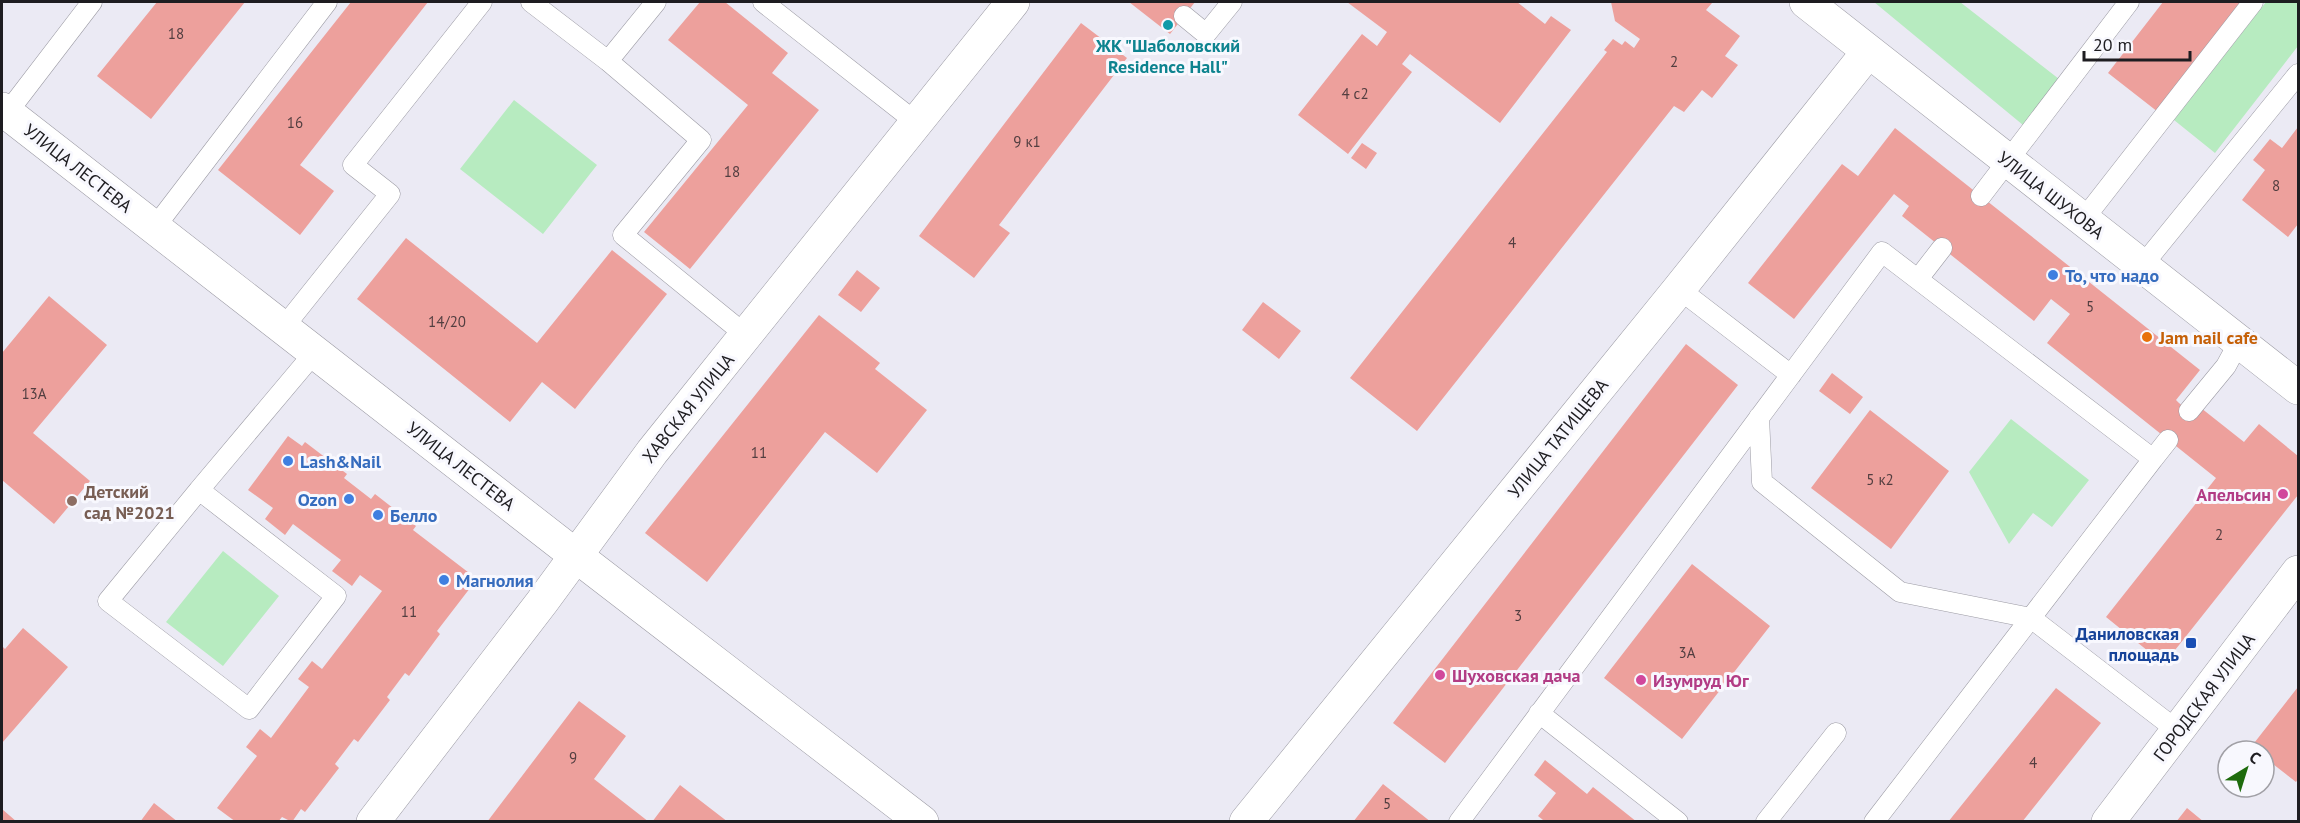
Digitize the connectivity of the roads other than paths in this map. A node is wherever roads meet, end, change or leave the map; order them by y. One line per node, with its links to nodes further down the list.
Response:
1 (92, 2): 16 (lane)
2 (327, 2): 21 (lane)
3 (482, 2): 26 (lane)
4 (531, 2): 14 (lane)
5 (656, 2): 14 (lane)
6 (764, 2): 17 (lane)
7 (1012, 2): 17 (street, ХАВСКАЯ УЛИЦА)
8 (1232, 2): 12 (lane)
9 (1806, 2): 13 (street, УЛИЦА ШУХОВА)
10 (2129, 2): 18 (lane)
11 (2253, 2): 20 (lane)
12 (1184, 16)
13 (1868, 52): 18 (street, УЛИЦА ШУХОВА); 25 (street, УЛИЦА ТАТИЩЕВА)
14 (608, 61): 27 (lane)
15 (2298, 74): 23 (lane)
16 (4, 111): 21 (street, УЛИЦА ЛЕСТЕВА)
17 (917, 123): 27 (street, ХАВСКАЯ УЛИЦА)
18 (2008, 161): 19 (lane); 20 (street, УЛИЦА ШУХОВА)
19 (1981, 196)
20 (2083, 220): 23 (street, УЛИЦА ШУХОВА)
21 (155, 227): 26 (street, УЛИЦА ЛЕСТЕВА)
22 (1942, 248): 24 (lane)
23 (2142, 266): 28 (street, УЛИЦА ШУХОВА)
24 (1918, 279): 30 (lane); 35 (lane)
25 (1679, 289): 30 (lane); 45 (street, УЛИЦА ТАТИЩЕВА)
26 (283, 328): 29 (street, УЛИЦА ЛЕСТЕВА)
27 (747, 336): 37 (street, ХАВСКАЯ УЛИЦА)
28 (2239, 342): 31 (street, УЛИЦА ШУХОВА); 32 (lane)
29 (315, 352): 36 (lane); 37 (street, УЛИЦА ЛЕСТЕВА)
30 (1791, 375): 33 (lane)
31 (2298, 388)
32 (2189, 411)
33 (1760, 417): 39 (lane); 40 (lane)
34 (2168, 440): 35 (lane)
35 (2153, 459): 39 (lane)
36 (199, 490): 36 (lane)
37 (575, 555): 43 (street, ХАВСКАЯ УЛИЦА); 44 (street, УЛИЦА ЛЕСТЕВА)
38 (2298, 572): 41 (street, ГОРОДСКАЯ УЛИЦА)
39 (2031, 618): 41 (lane); 49 (lane)
40 (1539, 713): 46 (lane); 47 (lane)
41 (2178, 730): 50 (street, ГОРОДСКАЯ УЛИЦА)
42 (1836, 733): 48 (lane)
43 (373, 822)
44 (922, 822)
45 (1246, 822)
46 (1459, 822)
47 (1678, 822)
48 (1766, 822)
49 (1874, 822)
50 (2108, 822)

